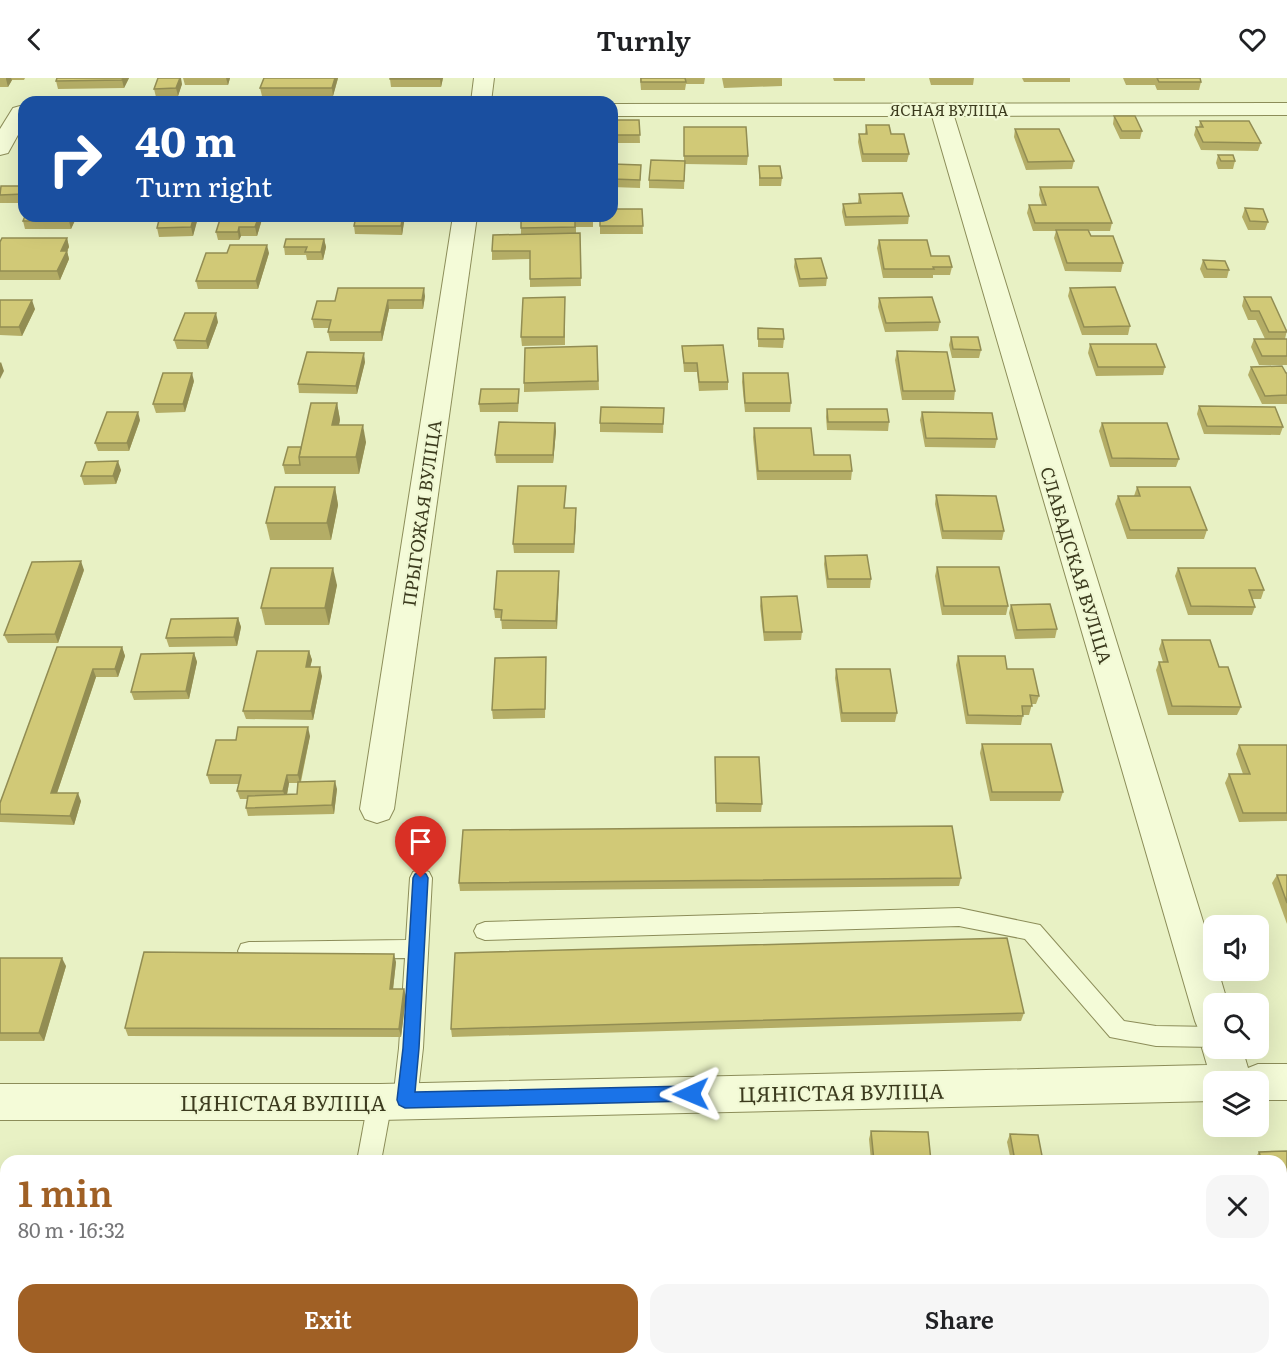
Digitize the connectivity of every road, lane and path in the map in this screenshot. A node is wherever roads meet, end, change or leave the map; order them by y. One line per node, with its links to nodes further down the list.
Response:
1 (484, 78): 2 (street)
2 (482, 96)
3 (941, 109): 4 (street, ЯСНАЯ ВУЛІЦА); 5 (street, ЯСНАЯ ВУЛІЦА); 14 (street, СЛАБАДСКАЯ ВУЛІЦА)
4 (1287, 109)
5 (618, 110)
6 (15, 112): 7 (street)
7 (0, 148)
8 (464, 222): 9 (street, ПРЫГОЖАЯ ВУЛІЦА)
9 (377, 809)
10 (421, 878): 12 (lane)
11 (484, 931): 15 (lane)
12 (416, 949): 13 (lane); 19 (lane)
13 (249, 951)
14 (1206, 993)
15 (1203, 1037)
16 (1269, 1082): 17 (street)
17 (1287, 1082)
18 (1203, 1083): 19 (street, ЦЯНІСТАЯ ВУЛІЦА)
19 (393, 1101): 20 (street, ЦЯНІСТАЯ ВУЛІЦА); 21 (lane)
20 (0, 1102)
21 (371, 1155)

